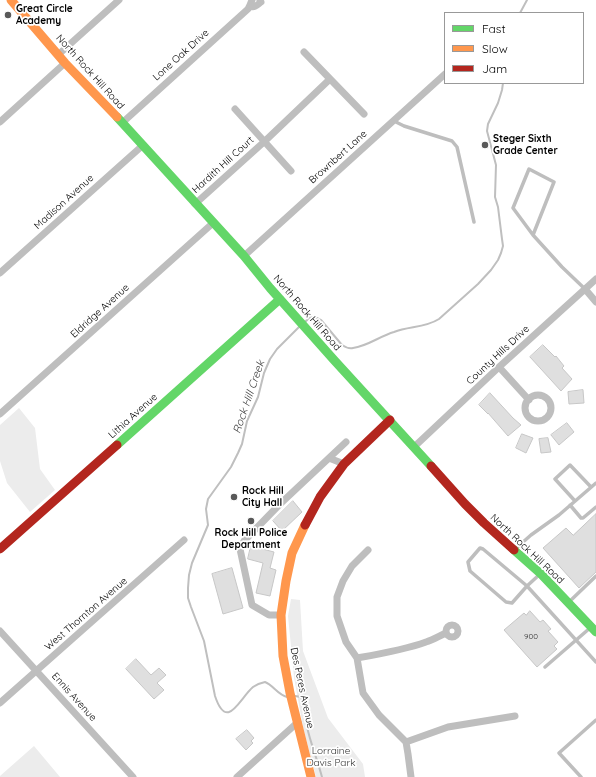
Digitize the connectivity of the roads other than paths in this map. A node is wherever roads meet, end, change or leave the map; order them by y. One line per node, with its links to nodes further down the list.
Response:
1 (11, 0): 6 (street, North Rock Hill Road)
2 (119, 0): 6 (street)
3 (260, 0): 4 (street, Lone Oak Drive)
4 (251, 3): 14 (street, Lone Oak Drive)
5 (304, 52): 9 (street)
6 (59, 54): 7 (street, North Rock Hill Road)
7 (65, 63): 13 (street); 14 (street, North Rock Hill Road)
8 (444, 75): 12 (street, Brownbert Lane)
9 (330, 79): 11 (street); 15 (street, Hardith Hill Court)
10 (235, 109): 15 (street, Hardith Hill Court)
11 (364, 114)
12 (393, 121): 19 (lane); 22 (street, Brownbert Lane)
13 (0, 122)
14 (122, 123): 16 (street, North Rock Hill Road)
15 (265, 141): 17 (street, Hardith Hill Court); 18 (street, Hardith Hill Court)
16 (142, 146): 18 (street, North Rock Hill Road); 23 (street, Madison Avenue)
17 (291, 171)
18 (196, 204): 20 (street, North Rock Hill Road)
19 (474, 222)
20 (213, 223): 22 (street, North Rock Hill Road); 30 (street, Eldridge Avenue)
21 (533, 235): 21 (lane); 25 (lane)
22 (244, 256): 26 (street, North Rock Hill Road)
23 (0, 274)
24 (596, 279): 25 (street, County Hills Drive)
25 (585, 289): 27 (street); 28 (street, County Hills Drive)
26 (280, 299): 31 (street, North Rock Hill Road); 42 (street, Lithia Avenue)
27 (596, 302)
28 (499, 367): 29 (street); 33 (street, County Hills Drive)
29 (529, 400)
30 (0, 414)
31 (390, 420): 33 (street, North Rock Hill Road); 35 (street, Des Peres Avenue)
32 (346, 442): 34 (street)
33 (414, 447): 44 (street, North Rock Hill Road)
34 (329, 458): 35 (street); 49 (street)
35 (344, 464): 49 (street, Des Peres Avenue)
36 (596, 483): 37 (lane)
37 (591, 487): 38 (lane); 38 (lane)
38 (575, 501): 39 (lane)
39 (570, 505): 40 (lane); 44 (lane)
40 (596, 507)
41 (184, 540): 57 (street, West Thornton Avenue)
42 (0, 549)
43 (368, 550): 54 (street)
44 (513, 550): 45 (street, North Rock Hill Road)
45 (541, 574): 47 (lane); 48 (street, North Rock Hill Road)
46 (596, 576): 48 (lane)
47 (527, 586): 47 (lane); 53 (lane)
48 (568, 603): 51 (street, North Rock Hill Road)
49 (281, 615): 61 (street, Des Peres Avenue)
50 (0, 630): 57 (street, Ennis Avenue)
51 (594, 630): 53 (lane)
52 (446, 633): 54 (street)
53 (576, 640): 55 (lane); 56 (lane)
54 (357, 658): 62 (street)
55 (596, 662)
56 (545, 667)
57 (36, 670): 58 (street, West Thornton Avenue); 63 (street, Ennis Avenue)
58 (0, 703)
59 (515, 716): 62 (street)
60 (596, 720): 67 (lane)
61 (298, 722): 64 (street); 65 (street, Des Peres Avenue)
62 (406, 742): 66 (street)
63 (133, 777)
64 (237, 777)
65 (312, 777)
66 (410, 777)
67 (581, 777)

